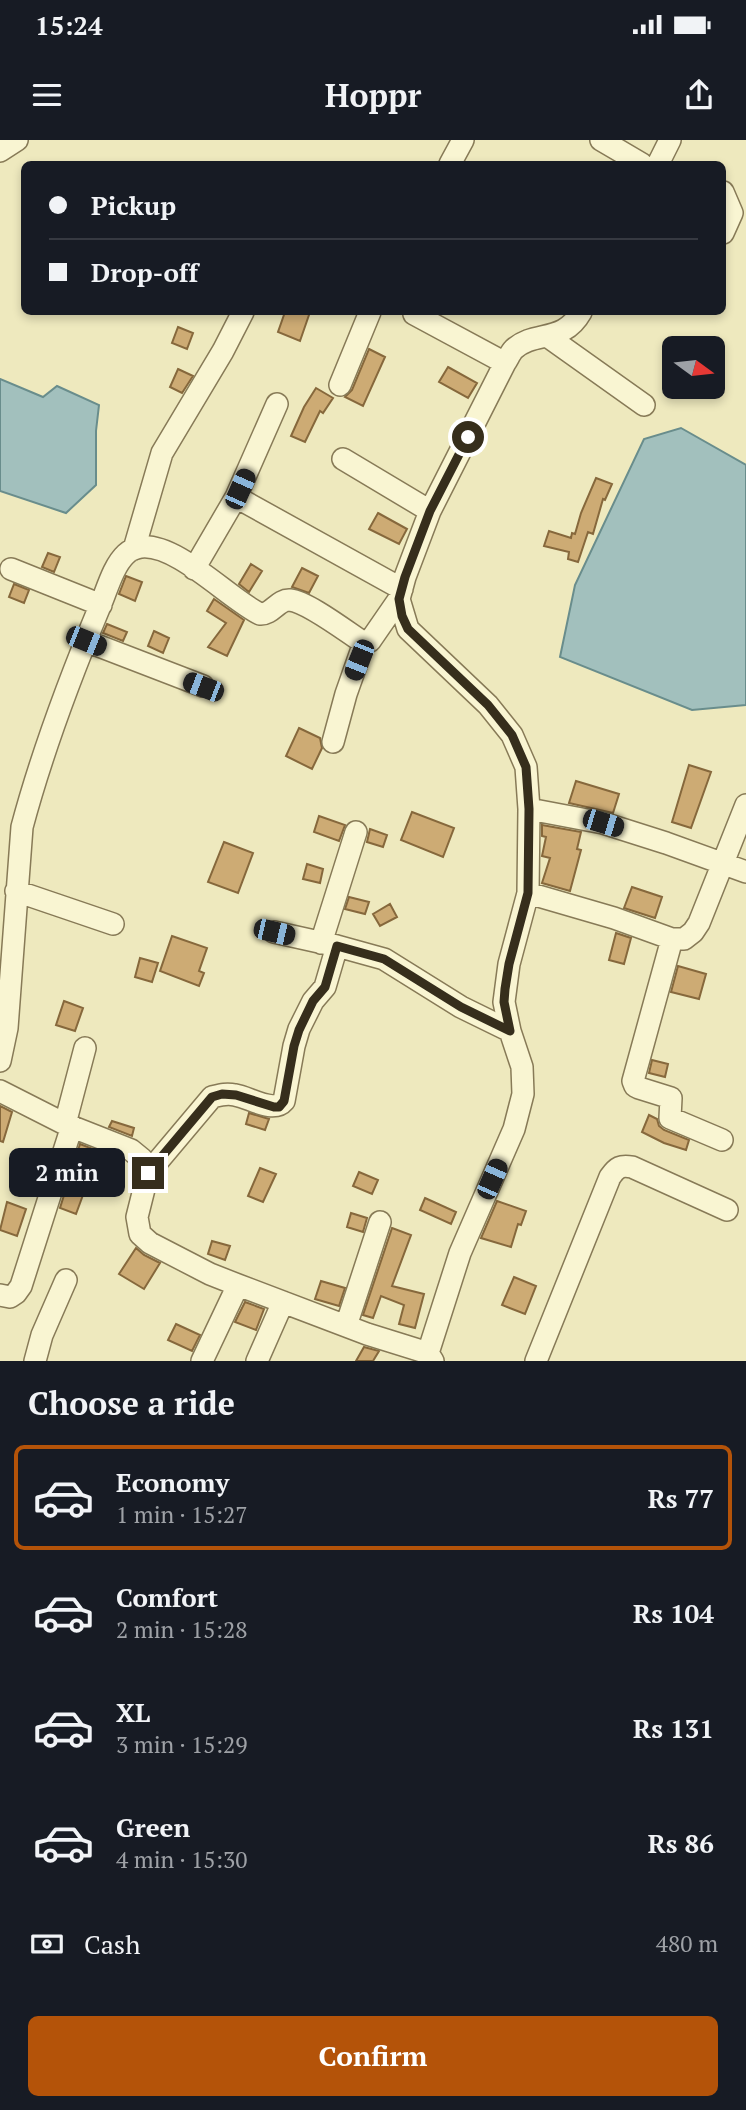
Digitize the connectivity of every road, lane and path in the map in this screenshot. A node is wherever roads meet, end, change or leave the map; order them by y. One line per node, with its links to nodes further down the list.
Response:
1 (18, 140): 4 (street)
2 (463, 140): 5 (street)
3 (601, 140): 6 (street)
4 (0, 151)
5 (452, 161)
6 (637, 161)
7 (726, 196): 8 (street)
8 (739, 215): 9 (street)
9 (726, 230)
10 (241, 315): 22 (street)
11 (369, 315): 16 (street)
12 (416, 315): 15 (street)
13 (579, 315): 14 (street)
14 (547, 336): 15 (street); 18 (street)
15 (505, 363): 21 (street)
16 (340, 385)
17 (277, 404): 20 (street)
18 (644, 405)
19 (343, 459): 21 (street)
20 (236, 497): 24 (street); 25 (street)
21 (430, 511): 25 (street)
22 (134, 549): 24 (street); 26 (street)
23 (11, 569): 26 (street)
24 (194, 569): 28 (street)
25 (401, 594): 28 (street); 32 (street)
26 (101, 605): 27 (street)
27 (86, 641): 29 (street); 36 (street)
28 (364, 643): 30 (street)
29 (203, 687)
30 (333, 742)
31 (746, 805): 34 (street)
32 (529, 809): 34 (street); 37 (street)
33 (356, 832): 41 (street)
34 (722, 863): 35 (street); 40 (street)
35 (746, 872)
36 (16, 891): 38 (street); 44 (street)
37 (528, 893): 40 (street); 42 (street)
38 (113, 924)
39 (274, 932): 41 (street)
40 (672, 939): 47 (street)
41 (329, 944): 42 (street); 48 (street)
42 (510, 1031): 56 (street)
43 (85, 1048): 46 (street)
44 (0, 1061)
45 (0, 1091): 46 (street)
46 (69, 1125): 48 (street); 53 (street)
47 (722, 1140)
48 (148, 1173): 52 (street)
49 (727, 1210): 60 (street)
50 (380, 1222): 55 (street)
51 (66, 1280): 57 (street)
52 (238, 1285): 54 (street); 58 (street)
53 (0, 1295)
54 (283, 1302): 55 (street); 59 (street)
55 (346, 1326): 56 (street)
56 (430, 1357)
57 (35, 1361)
58 (202, 1361)
59 (257, 1361)
60 (536, 1361)

